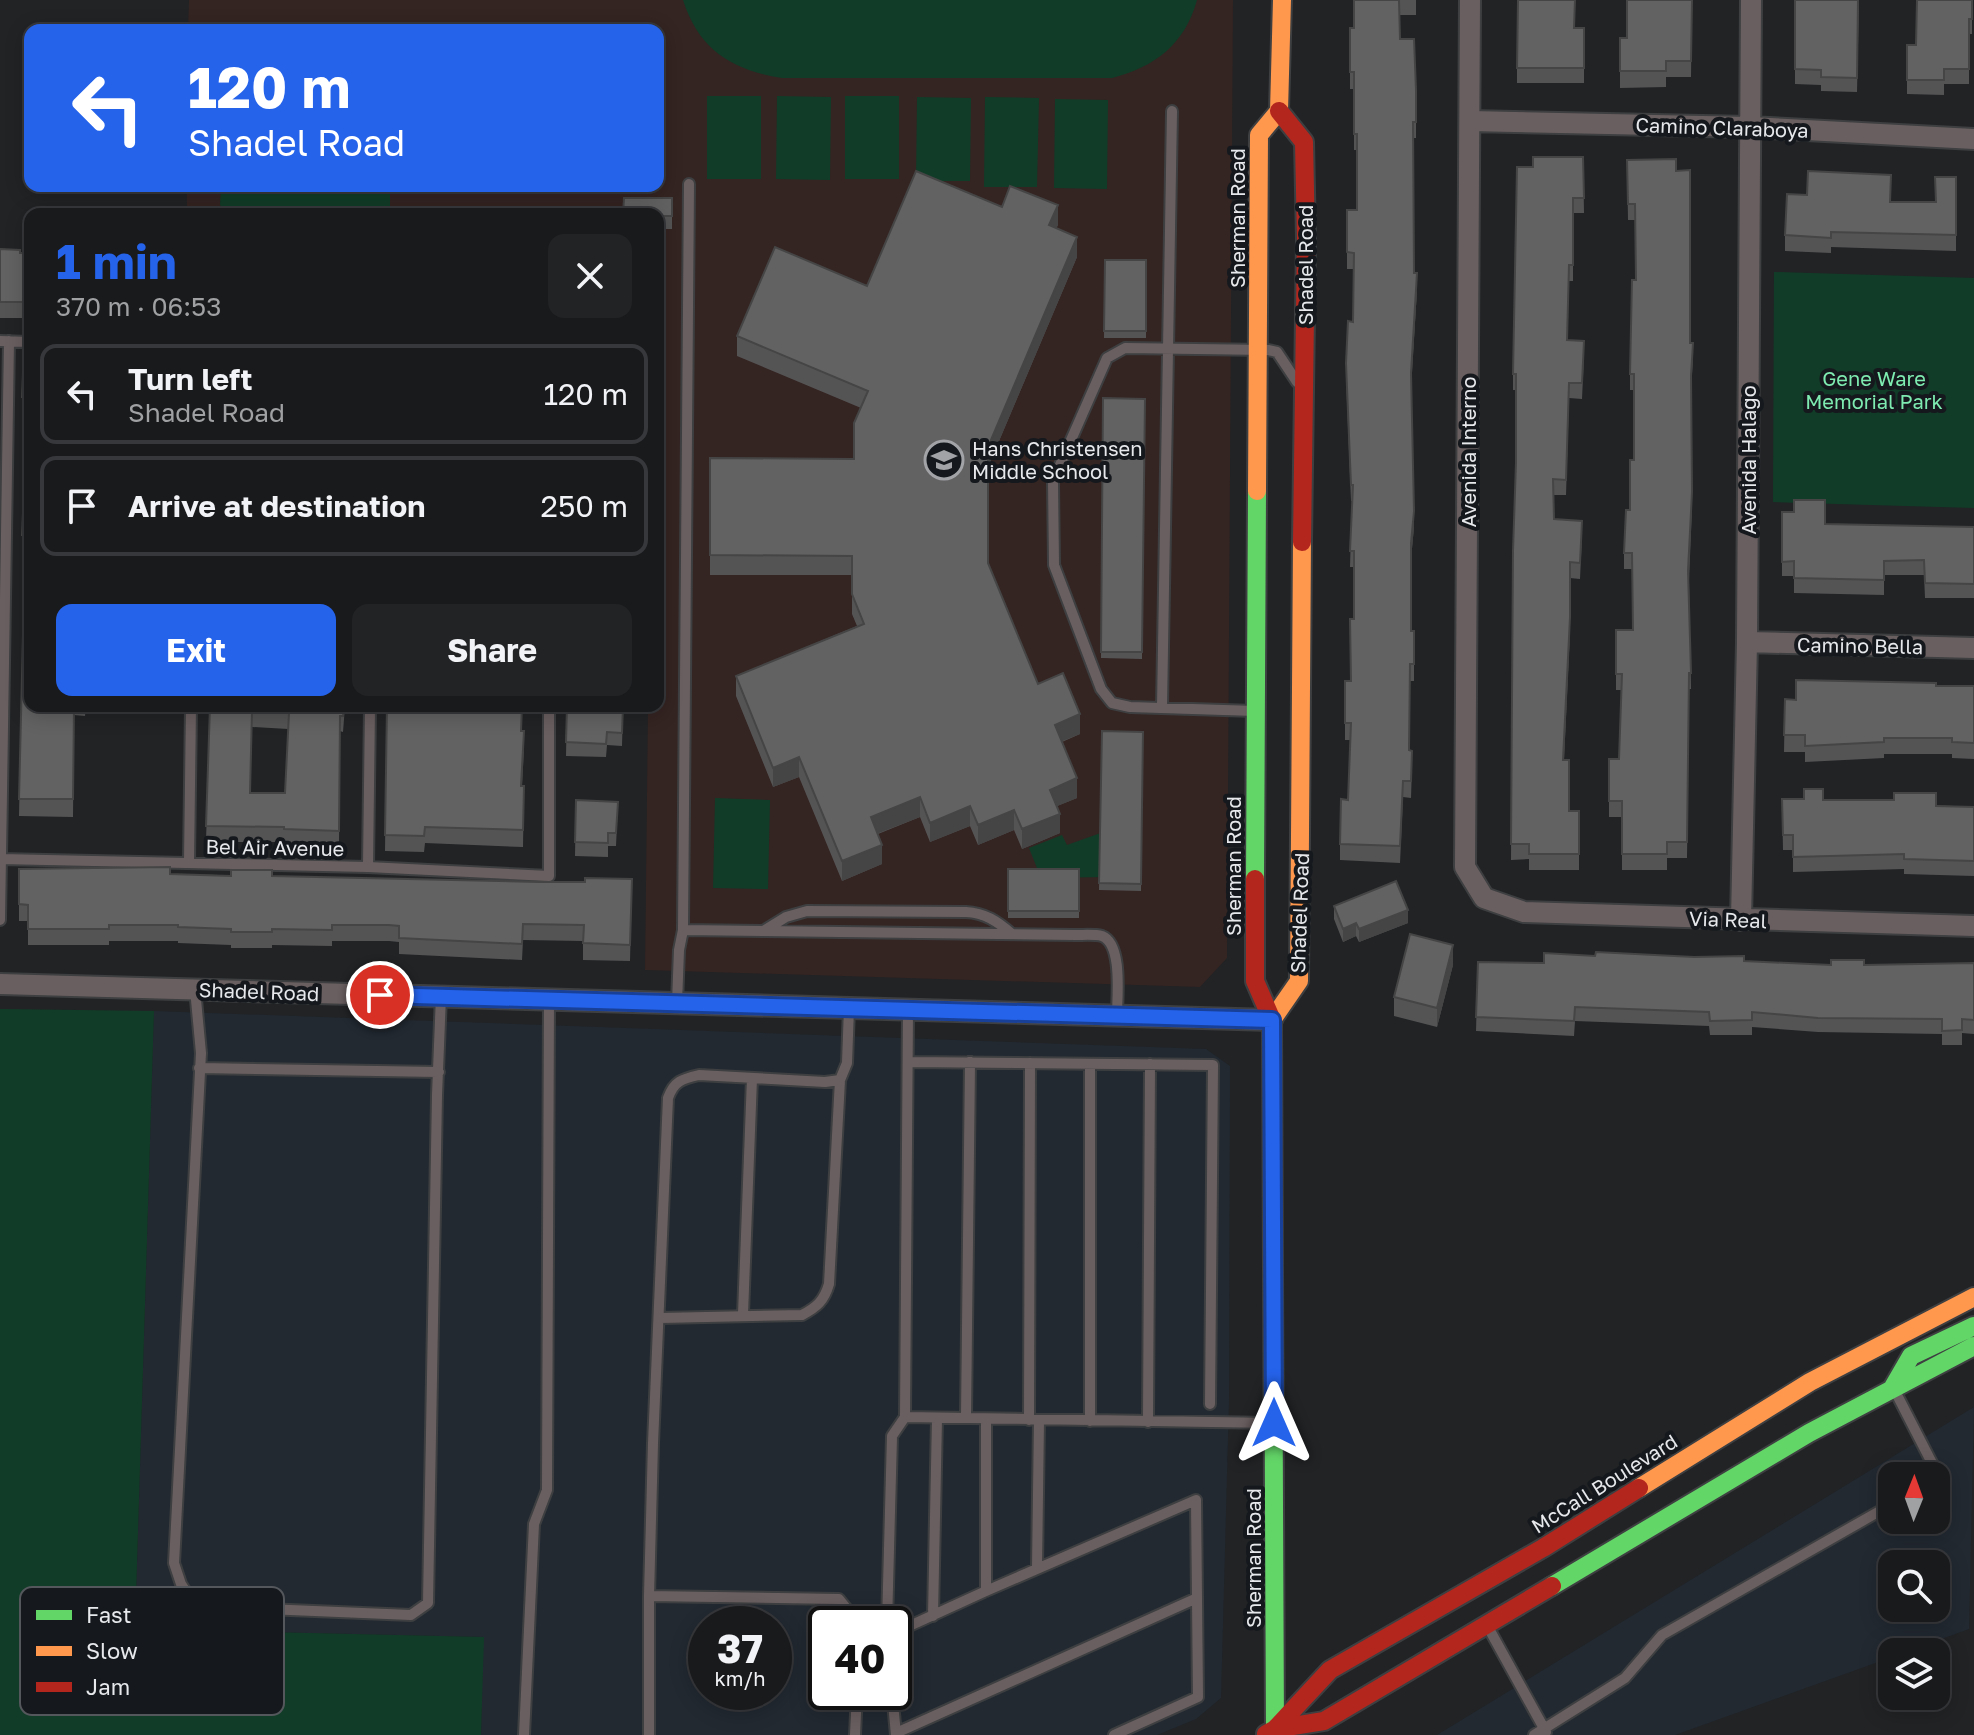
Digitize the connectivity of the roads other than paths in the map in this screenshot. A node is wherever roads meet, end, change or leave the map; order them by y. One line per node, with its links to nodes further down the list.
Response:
1 (1282, 0): 5 (street, Sherman Road)
2 (1470, 0): 6 (street, Avenida Interno)
3 (1751, 0): 7 (street, Avenida Halago)
4 (1172, 111): 11 (lane)
5 (1279, 111): 12 (street, Sherman Road); 13 (street, Shadel Road)
6 (1470, 121): 7 (street, Camino Claraboya); 24 (street, Avenida Interno)
7 (1750, 127): 8 (street, Camino Claraboya); 14 (street, Avenida Halago)
8 (1974, 139)
9 (689, 184): 28 (lane)
10 (5, 341): 21 (lane)
11 (1167, 349): 12 (lane); 16 (lane); 16 (lane)
12 (1258, 350): 13 (lane); 17 (street, Sherman Road)
13 (1305, 394): 39 (street, Shadel Road)
14 (1747, 642): 15 (street, Camino Bella); 26 (street, Avenida Halago)
15 (1974, 648)
16 (1162, 708): 17 (lane)
17 (1256, 711): 39 (street, Sherman Road)
18 (191, 712): 22 (lane)
19 (370, 712): 23 (lane)
20 (549, 712): 23 (lane, Bel Air Avenue)
21 (1, 859): 22 (lane, Bel Air Avenue); 25 (lane)
22 (189, 863): 23 (lane, Bel Air Avenue)
23 (368, 867)
24 (1484, 898): 26 (street, Via Real)
25 (0, 920)
26 (1741, 920): 27 (street, Via Real)
27 (1974, 926)
28 (683, 930): 29 (lane); 35 (lane)
29 (765, 931): 30 (lane); 30 (lane)
30 (1012, 934): 38 (lane)
31 (0, 984): 32 (street, Shadel Road)
32 (195, 989): 33 (street, Shadel Road); 45 (lane)
33 (441, 996): 34 (street, Shadel Road); 46 (lane)
34 (549, 999): 35 (street, Shadel Road); 82 (lane)
35 (677, 1003): 36 (street, Shadel Road)
36 (849, 1008): 37 (street, Shadel Road); 48 (lane)
37 (908, 1009): 38 (street, Shadel Road); 40 (lane)
38 (1117, 1015): 39 (street, Shadel Road)
39 (1272, 1020): 63 (street, Sherman Road)
40 (908, 1062): 41 (lane); 56 (lane)
41 (970, 1062): 42 (lane); 58 (lane)
42 (1030, 1063): 43 (lane); 60 (lane)
43 (1090, 1064): 44 (lane); 61 (lane)
44 (1150, 1064): 55 (lane); 62 (lane)
45 (199, 1068): 46 (lane); 67 (lane)
46 (439, 1072): 73 (lane)
47 (752, 1078): 48 (lane); 50 (lane); 51 (lane)
48 (840, 1080): 50 (lane)
49 (1974, 1297): 79 (street, McCall Boulevard)
50 (743, 1314): 51 (lane)
51 (660, 1318): 69 (lane)
52 (1974, 1326): 54 (street)
53 (1974, 1346): 54 (street)
54 (1893, 1387): 64 (lane); 76 (street)
55 (1210, 1404)
56 (905, 1417): 57 (lane); 72 (lane)
57 (937, 1418): 58 (lane); 74 (lane)
58 (966, 1418): 59 (lane)
59 (986, 1419): 60 (lane); 68 (lane)
60 (1034, 1420): 61 (lane); 66 (lane)
61 (1090, 1421): 62 (lane)
62 (1148, 1422): 63 (lane)
63 (1274, 1423): 79 (street, Sherman Road)
64 (1931, 1462)
65 (1878, 1512): 80 (lane)
66 (1037, 1568): 68 (lane); 70 (lane)
67 (183, 1587)
68 (986, 1591): 74 (lane)
69 (649, 1596): 71 (lane); 83 (lane)
70 (1197, 1598): 81 (lane); 85 (lane)
71 (845, 1606)
72 (887, 1606)
73 (284, 1610)
74 (933, 1616): 75 (lane)
75 (912, 1625)
76 (1487, 1625): 79 (street); 80 (lane)
77 (856, 1710): 84 (lane)
78 (894, 1710): 81 (lane)
79 (1271, 1733)
80 (1542, 1733)
81 (896, 1734)
82 (524, 1735)
83 (649, 1735)
84 (855, 1735)
85 (1114, 1735)

